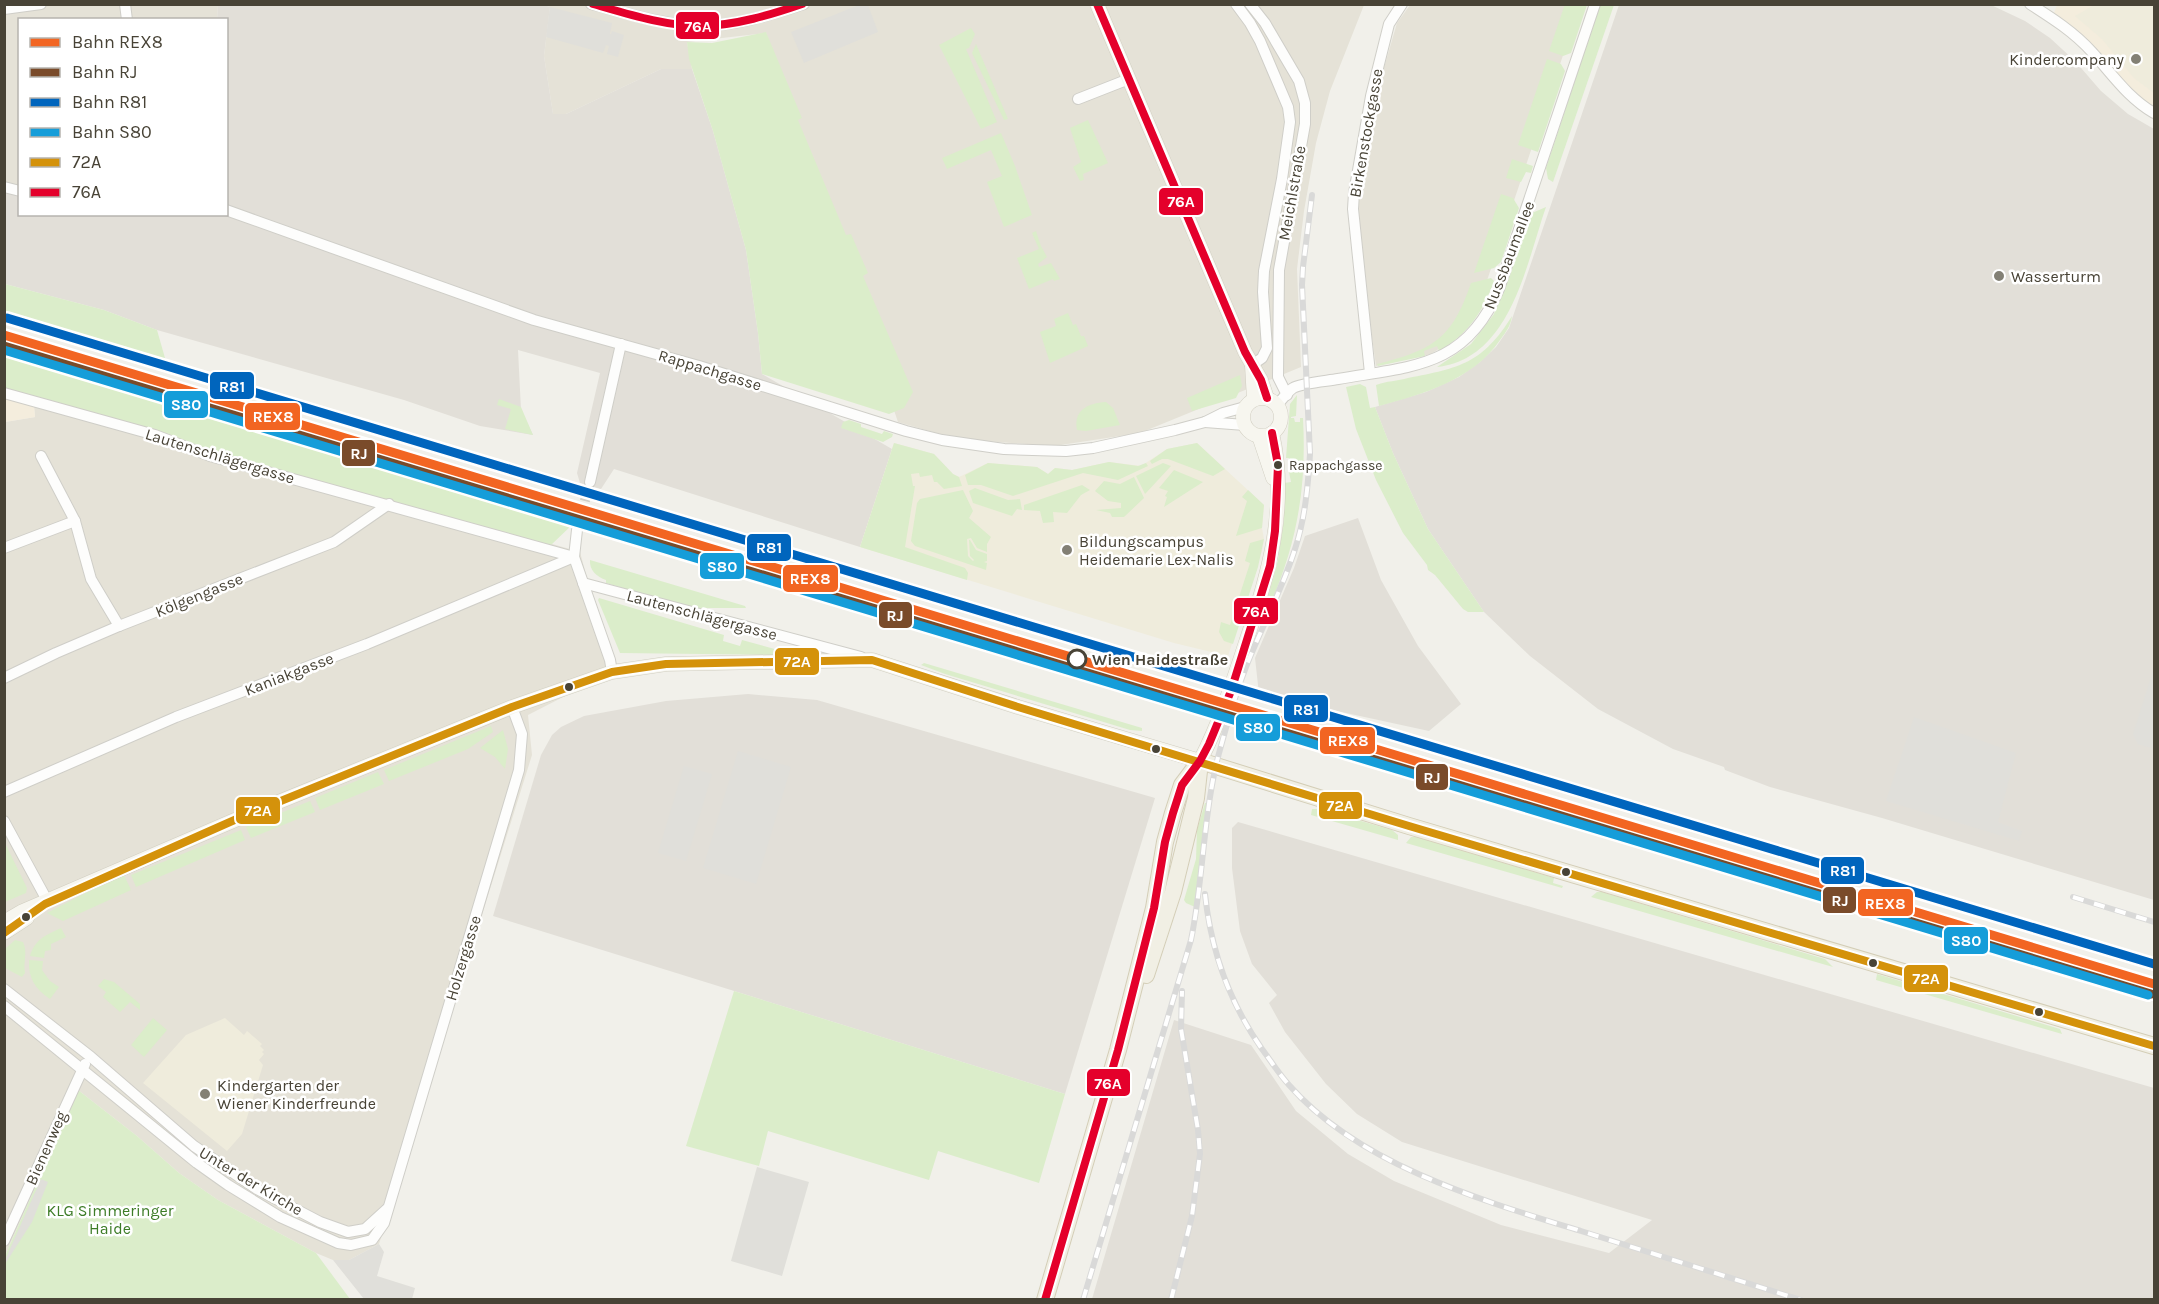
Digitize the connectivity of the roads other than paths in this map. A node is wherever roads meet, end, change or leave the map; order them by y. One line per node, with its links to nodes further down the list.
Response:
1 (41, 4): 10 (street)
2 (591, 4): 3 (street)
3 (804, 4)
4 (1097, 4): 11 (main road)
5 (1236, 4): 16 (street, Meichlstraße)
6 (1250, 4): 19 (street, Meichlstraße)
7 (1402, 4): 17 (street, Birkenstockgasse)
8 (1595, 4): 17 (street, Nussbaumallee)
9 (2030, 4): 13 (street)
10 (4, 9)
11 (1129, 79): 12 (street); 16 (main road)
12 (1078, 99)
13 (2154, 113)
14 (228, 211): 15 (street, Rappachgasse)
15 (621, 344): 20 (street, Rappachgasse); 24 (street)
16 (1252, 365): 19 (main road)
17 (1370, 374): 19 (street, Nussbaumallee)
18 (4, 393): 25 (street, Lautenschlägergasse)
19 (1266, 401): 20 (street, Rappachgasse); 21 (main road); 22 (main road)
20 (1205, 422): 21 (street, Rappachgasse)
21 (1245, 425): 22 (main road)
22 (1265, 435): 36 (main road)
23 (41, 456): 26 (street)
24 (590, 482)
25 (389, 504): 29 (street, Lautenschlägergasse); 31 (street, Kölgengasse)
26 (75, 522): 28 (street); 31 (street)
27 (577, 530): 29 (street)
28 (4, 548)
29 (574, 557): 30 (street); 37 (street, Kaniakgasse)
30 (583, 583): 32 (street, Lautenschlägergasse); 33 (street)
31 (119, 626): 34 (street, Kölgengasse)
32 (872, 660): 33 (main road); 36 (main road, Lautenschlägergasse)
33 (612, 672): 35 (main road)
34 (4, 678)
35 (512, 707): 39 (main road); 49 (street, Holzergasse)
36 (1200, 761): 44 (main road); 53 (main road)
37 (4, 792)
38 (4, 821): 39 (street)
39 (46, 903): 40 (main road); 41 (main road)
40 (4, 922)
41 (4, 933)
42 (4, 989): 45 (street, Unter der Kirche)
43 (4, 1006): 46 (street, Unter der Kirche)
44 (2154, 1046)
45 (91, 1057): 46 (street, Bienenweg); 47 (street, Unter der Kirche)
46 (82, 1070): 48 (street, Unter der Kirche); 51 (street, Bienenweg)
47 (257, 1189): 48 (street); 50 (street, Unter der Kirche)
48 (251, 1199): 52 (street, Unter der Kirche)
49 (387, 1209): 50 (street); 52 (street)
50 (348, 1232): 52 (street)
51 (4, 1241)
52 (351, 1245)
53 (1046, 1299)

